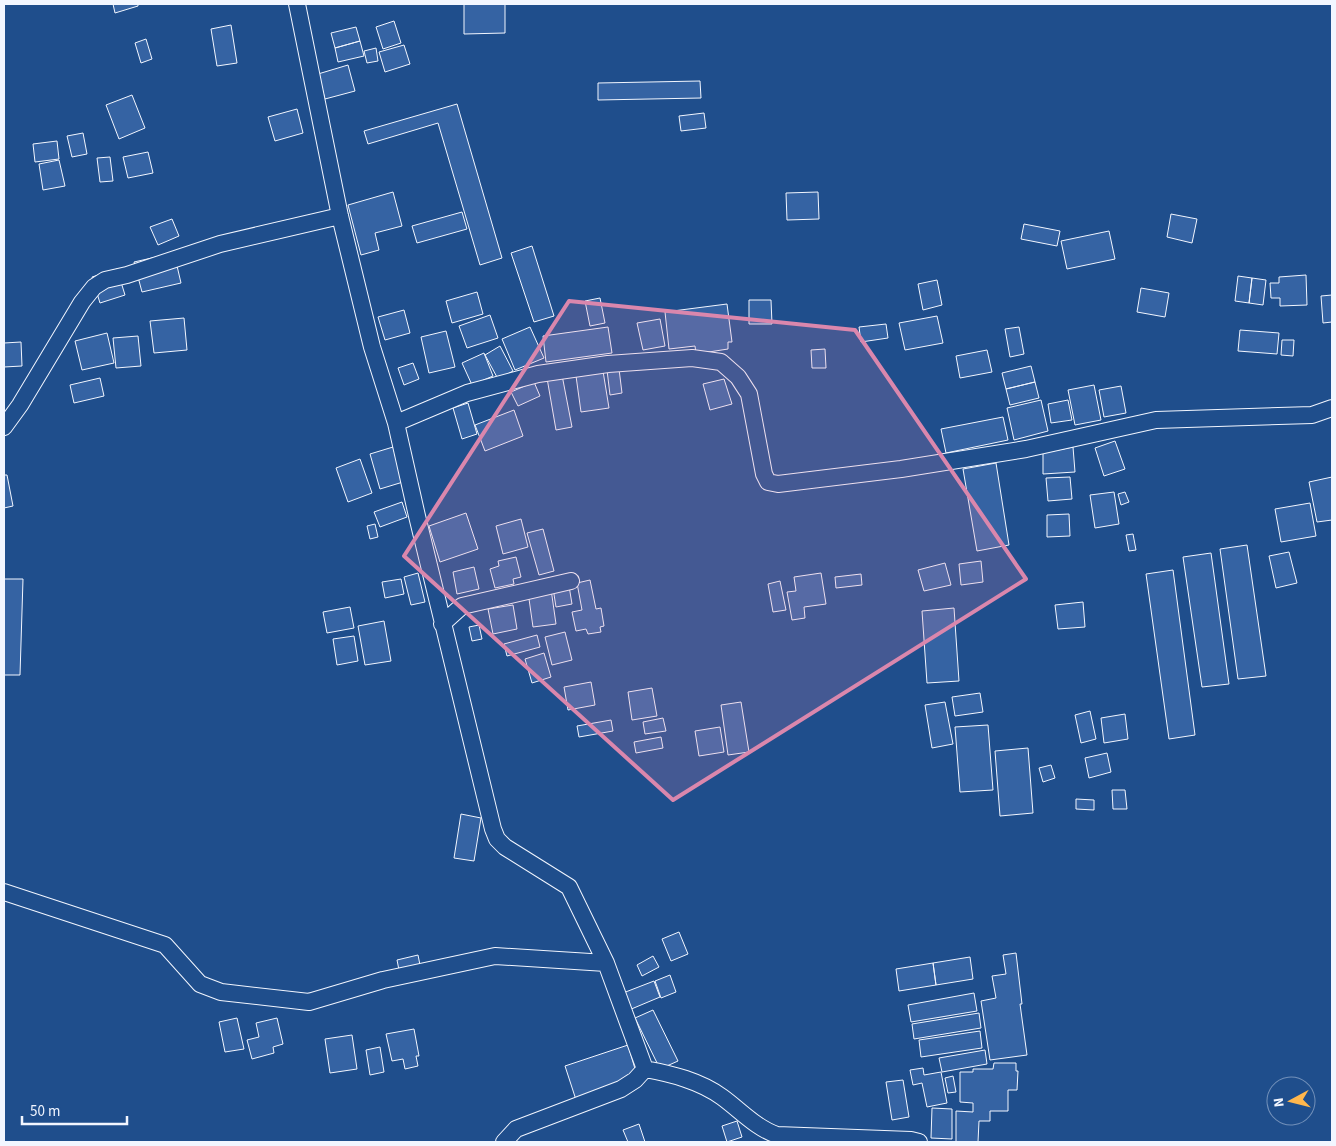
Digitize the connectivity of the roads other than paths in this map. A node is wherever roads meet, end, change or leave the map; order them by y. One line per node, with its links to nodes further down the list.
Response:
1 (297, 4): 2 (street)
2 (340, 216): 4 (street); 5 (street)
3 (1332, 408): 4 (street)
4 (396, 423): 7 (street)
5 (4, 426)
6 (571, 581): 7 (street)
7 (442, 624): 9 (street)
8 (4, 892): 9 (street)
9 (606, 963): 10 (street)
10 (645, 1069): 11 (street); 12 (street)
11 (504, 1142)
12 (919, 1142)

